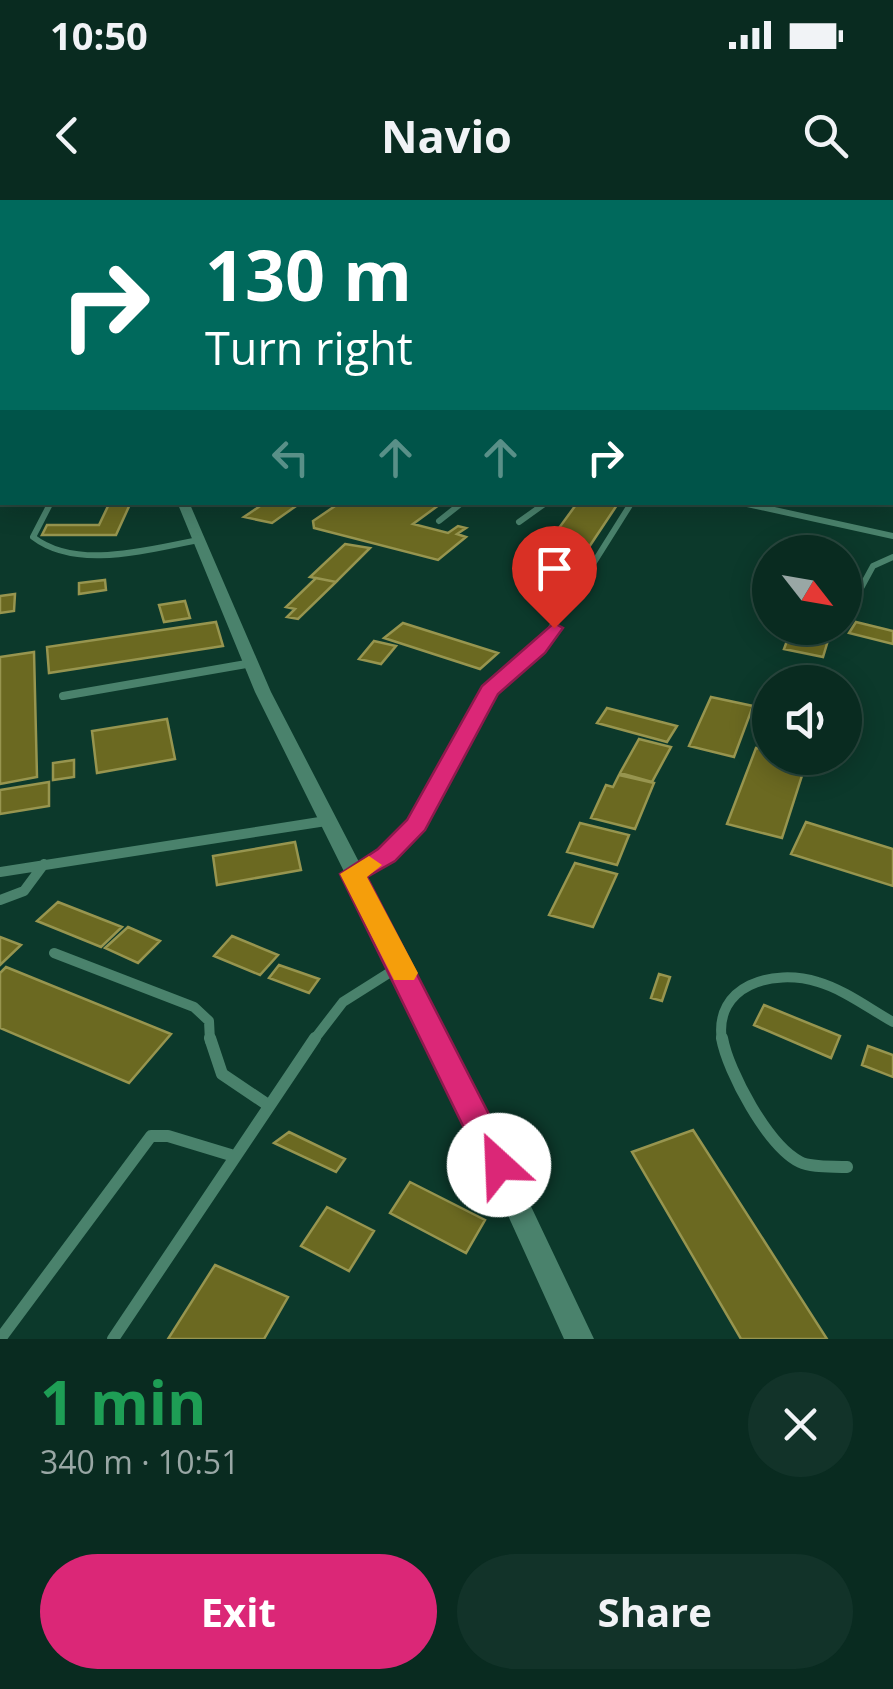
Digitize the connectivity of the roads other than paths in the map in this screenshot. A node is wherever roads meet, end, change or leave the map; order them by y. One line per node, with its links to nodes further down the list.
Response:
1 (184, 505): 10 (street)
2 (459, 505): 7 (lane)
3 (543, 505): 8 (lane)
4 (630, 505): 18 (lane)
5 (752, 505): 9 (lane)
6 (49, 506): 10 (lane)
7 (439, 521)
8 (519, 522)
9 (893, 536)
10 (199, 540): 13 (street)
11 (893, 556): 12 (lane)
12 (862, 585)
13 (252, 663): 14 (lane); 15 (street)
14 (63, 696)
15 (326, 821): 16 (lane); 18 (street)
16 (44, 864): 17 (lane); 19 (lane)
17 (0, 872)
18 (353, 874): 21 (street)
19 (0, 900)
20 (54, 953): 23 (lane)
21 (400, 966): 23 (lane); 28 (street)
22 (893, 1022): 25 (lane)
23 (268, 1105): 24 (lane)
24 (234, 1156): 26 (lane); 27 (lane)
25 (847, 1167)
26 (0, 1339)
27 (113, 1339)
28 (579, 1339)

